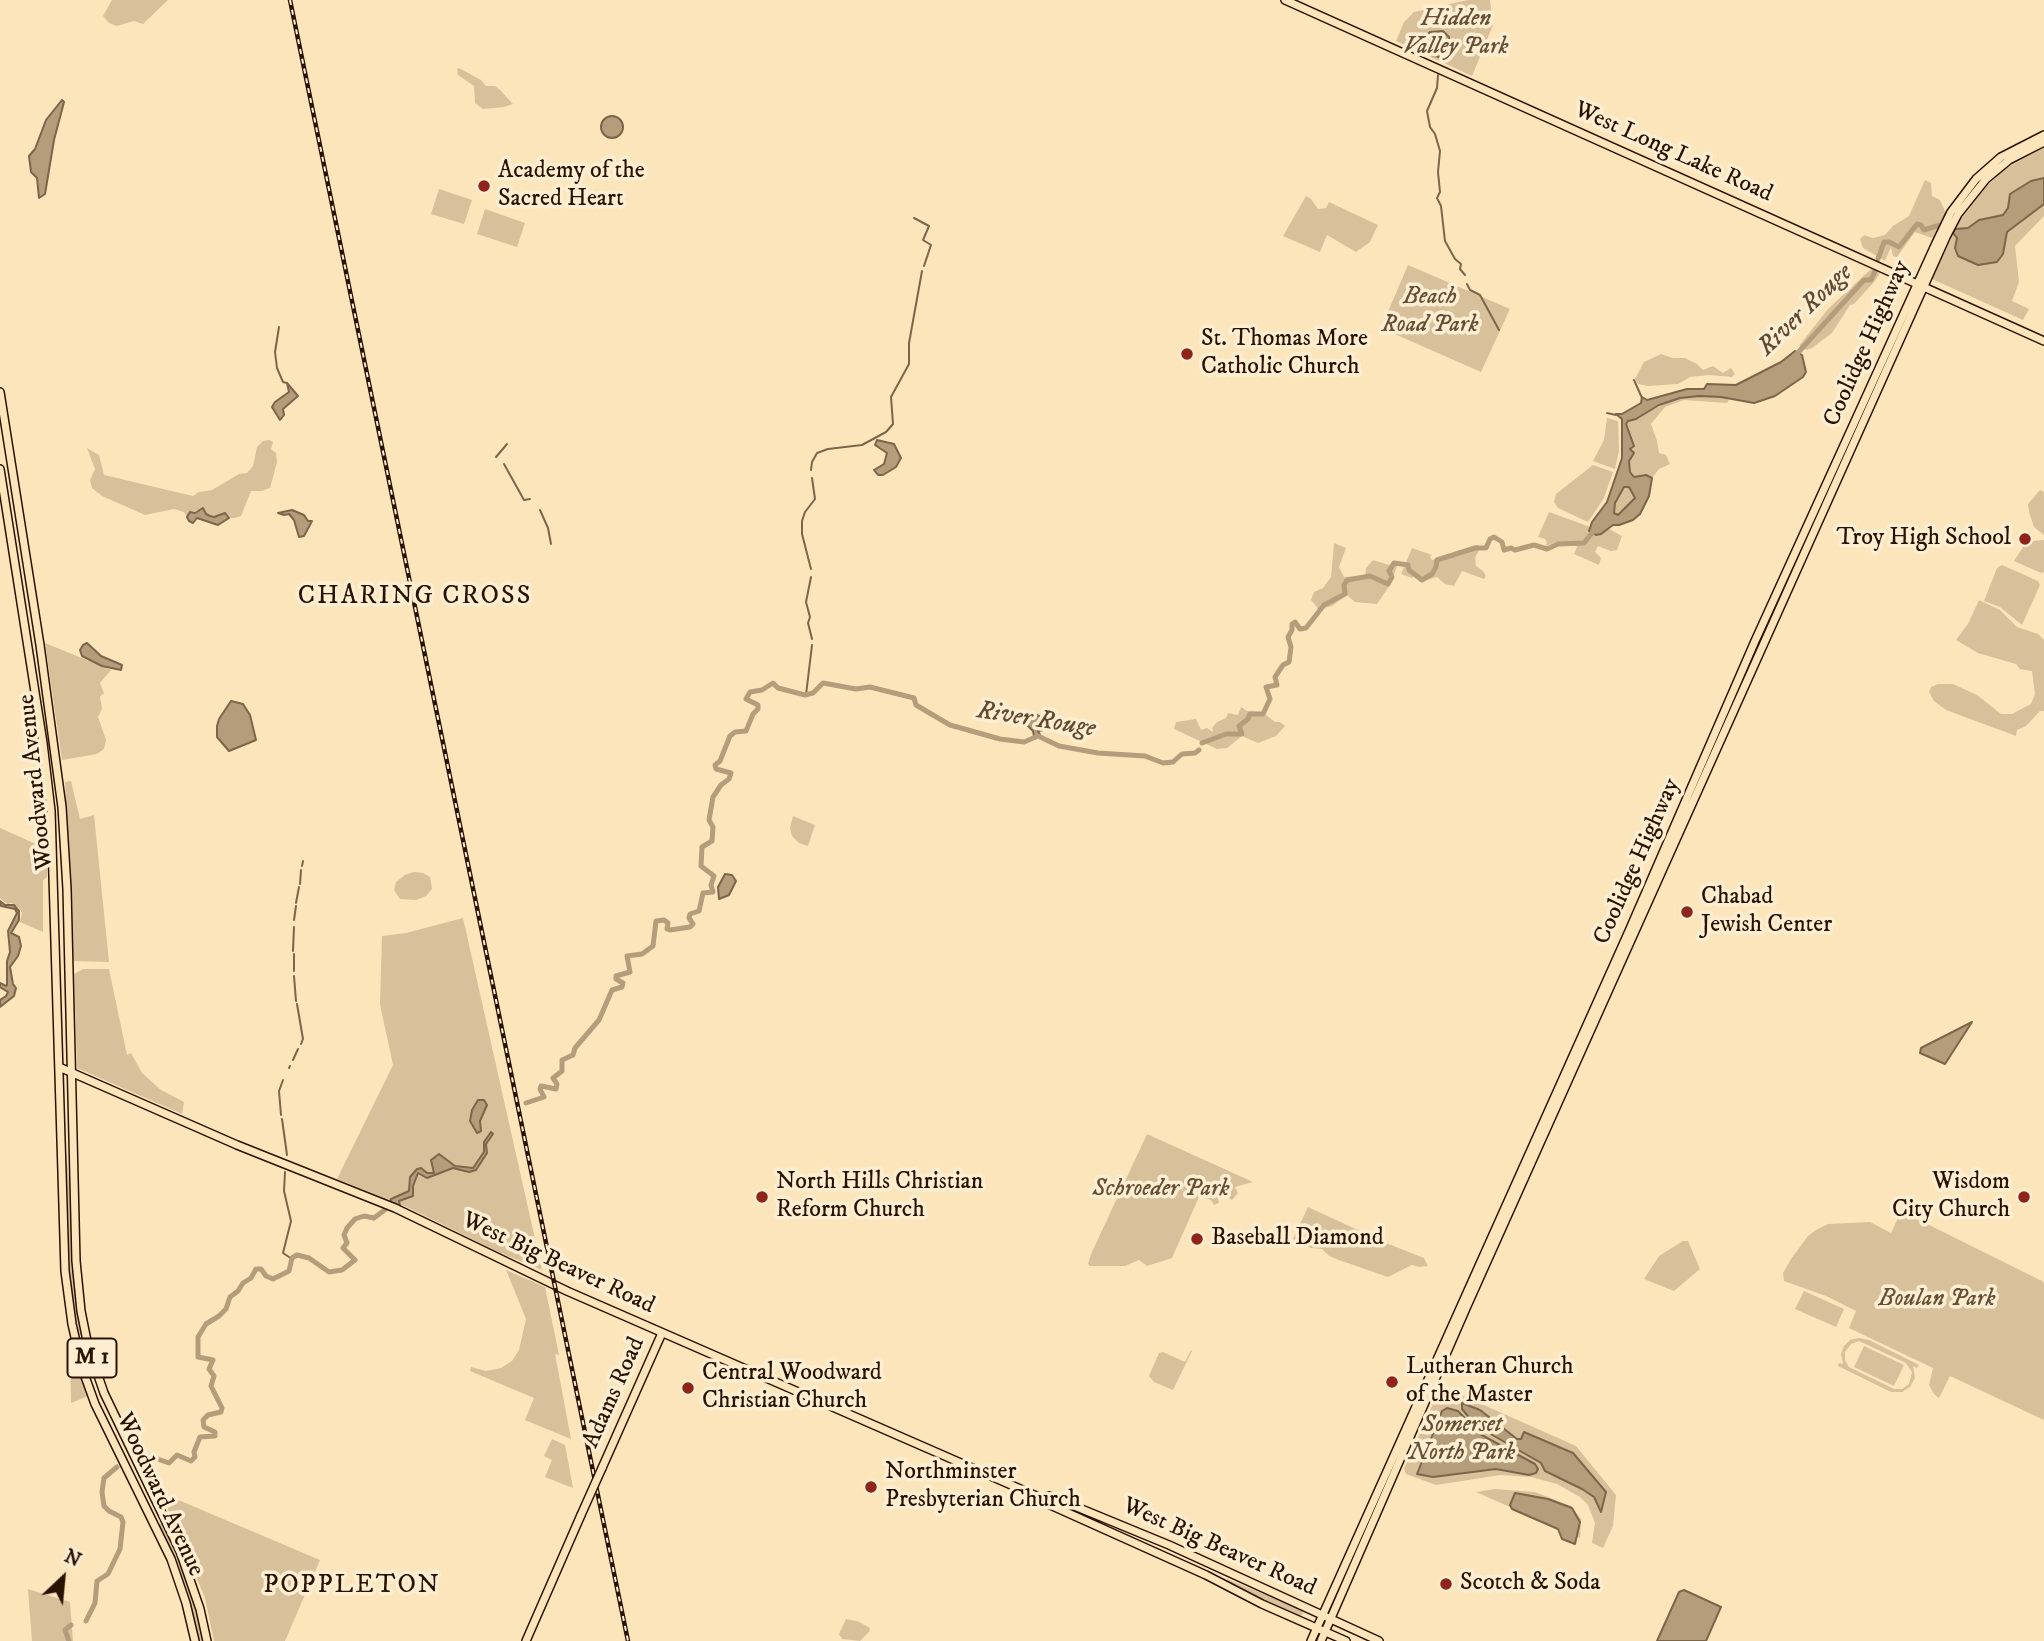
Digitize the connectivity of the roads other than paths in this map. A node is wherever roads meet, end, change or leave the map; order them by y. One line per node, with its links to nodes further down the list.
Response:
1 (1285, 0): 5 (main road, West Long Lake Road)
2 (2044, 135): 4 (main road, Coolidge Highway)
3 (2044, 142): 4 (main road, Coolidge Highway)
4 (1944, 234): 5 (main road, Coolidge Highway)
5 (1921, 285): 6 (main road, Coolidge Highway); 7 (main road, Coolidge Highway); 9 (main road, West Long Lake Road)
6 (1903, 316): 7 (main road); 8 (main road, Coolidge Highway)
7 (1907, 323): 8 (main road, Coolidge Highway)
8 (1900, 330): 41 (main road, Coolidge Highway)
9 (2044, 341)
10 (0, 392): 13 (main road, Woodward Avenue / M 1)
11 (0, 469): 12 (main road, Woodward Avenue / M 1)
12 (19, 586): 13 (main road); 14 (main road, Woodward Avenue / M 1)
13 (31, 587): 15 (main road, Woodward Avenue / M 1)
14 (27, 638): 15 (main road); 16 (main road, Woodward Avenue / M 1)
15 (40, 645): 17 (main road, Woodward Avenue / M 1)
16 (39, 718): 17 (main road); 18 (main road, Woodward Avenue / M 1)
17 (51, 718): 19 (main road, Woodward Avenue / M 1)
18 (43, 743): 19 (main road); 20 (main road, Woodward Avenue / M 1)
19 (54, 743): 21 (main road, Woodward Avenue / M 1)
20 (53, 846): 21 (main road); 22 (main road, Woodward Avenue / M 1)
21 (65, 846): 23 (main road, Woodward Avenue / M 1)
22 (54, 874): 23 (main road); 24 (main road, Woodward Avenue / M 1)
23 (66, 876): 25 (main road, Woodward Avenue / M 1)
24 (57, 965): 25 (main road); 26 (main road, M 1)
25 (69, 966): 27 (main road, Woodward Avenue / M 1)
26 (57, 985): 27 (main road); 28 (main road, Woodward Avenue / M 1)
27 (69, 988): 29 (main road, Woodward Avenue / M 1)
28 (59, 1067): 29 (main road, West Big Beaver Road); 30 (main road, Woodward Avenue / M 1)
29 (71, 1072): 31 (main road, Woodward Avenue / M 1); 34 (main road, West Big Beaver Road)
30 (60, 1097): 31 (main road); 32 (main road, Woodward Avenue / M 1)
31 (73, 1136): 33 (main road, Woodward Avenue / M 1)
32 (61, 1149): 33 (main road); 35 (main road, Woodward Avenue / M 1)
33 (74, 1172): 36 (main road, Woodward Avenue / M 1)
34 (662, 1333): 44 (main road, West Big Beaver Road); 71 (main road, Adams Road, bridge)
35 (74, 1334): 36 (main road); 38 (main road, Woodward Avenue / M 1)
36 (86, 1335): 40 (main road, Woodward Avenue / M 1)
37 (67, 1350): 38 (main road)
38 (77, 1351): 39 (main road, Woodward Avenue / M 1)
39 (82, 1368): 40 (main road); 43 (main road, Woodward Avenue / M 1)
40 (95, 1368): 42 (main road, Woodward Avenue / M 1)
41 (1433, 1377): 49 (main road, Coolidge Highway); 50 (main road, Coolidge Highway)
42 (142, 1474): 43 (main road); 47 (main road, Woodward Avenue / M 1)
43 (131, 1477): 48 (main road, Woodward Avenue / M 1)
44 (1041, 1497): 45 (main road, West Big Beaver Road); 46 (main road, West Big Beaver Road)
45 (1077, 1506): 46 (main road); 52 (main road, West Big Beaver Road)
46 (1070, 1514): 54 (main road, West Big Beaver Road)
47 (164, 1519): 48 (main road); 70 (main road, Woodward Avenue / M 1)
48 (153, 1520): 69 (main road, Woodward Avenue / M 1)
49 (1366, 1520): 50 (main road); 51 (main road, Coolidge Highway)
50 (1373, 1526): 53 (main road, Coolidge Highway)
51 (1357, 1540): 53 (main road); 56 (main road, Coolidge Highway)
52 (1162, 1543): 54 (main road); 55 (main road, West Big Beaver Road)
53 (1363, 1546): 59 (main road, Coolidge Highway)
54 (1157, 1553): 57 (main road, West Big Beaver Road)
55 (1214, 1566): 57 (main road); 58 (main road, West Big Beaver Road)
56 (1341, 1574): 59 (main road); 62 (main road, Coolidge Highway)
57 (1206, 1575): 60 (main road, West Big Beaver Road)
58 (1232, 1575): 60 (main road); 61 (main road, West Big Beaver Road)
59 (1349, 1580): 64 (main road, Coolidge Highway)
60 (1222, 1584): 63 (main road, West Big Beaver Road)
61 (1308, 1610): 62 (main road, West Big Beaver Road); 63 (main road)
62 (1322, 1616): 64 (main road, West Big Beaver Road); 66 (main road, Coolidge Highway)
63 (1298, 1620): 66 (main road, West Big Beaver Road)
64 (1331, 1620): 65 (main road, West Big Beaver Road); 67 (main road, Coolidge Highway)
65 (1347, 1627): 68 (main road); 74 (main road, West Big Beaver Road)
66 (1317, 1628): 67 (main road, West Big Beaver Road); 72 (main road, Coolidge Highway)
67 (1325, 1632): 68 (main road, West Big Beaver Road); 73 (main road, Coolidge Highway)
68 (1343, 1639)
69 (195, 1641)
70 (207, 1641)
71 (526, 1641)
72 (1311, 1641)
73 (1321, 1641)
74 (1379, 1641)

